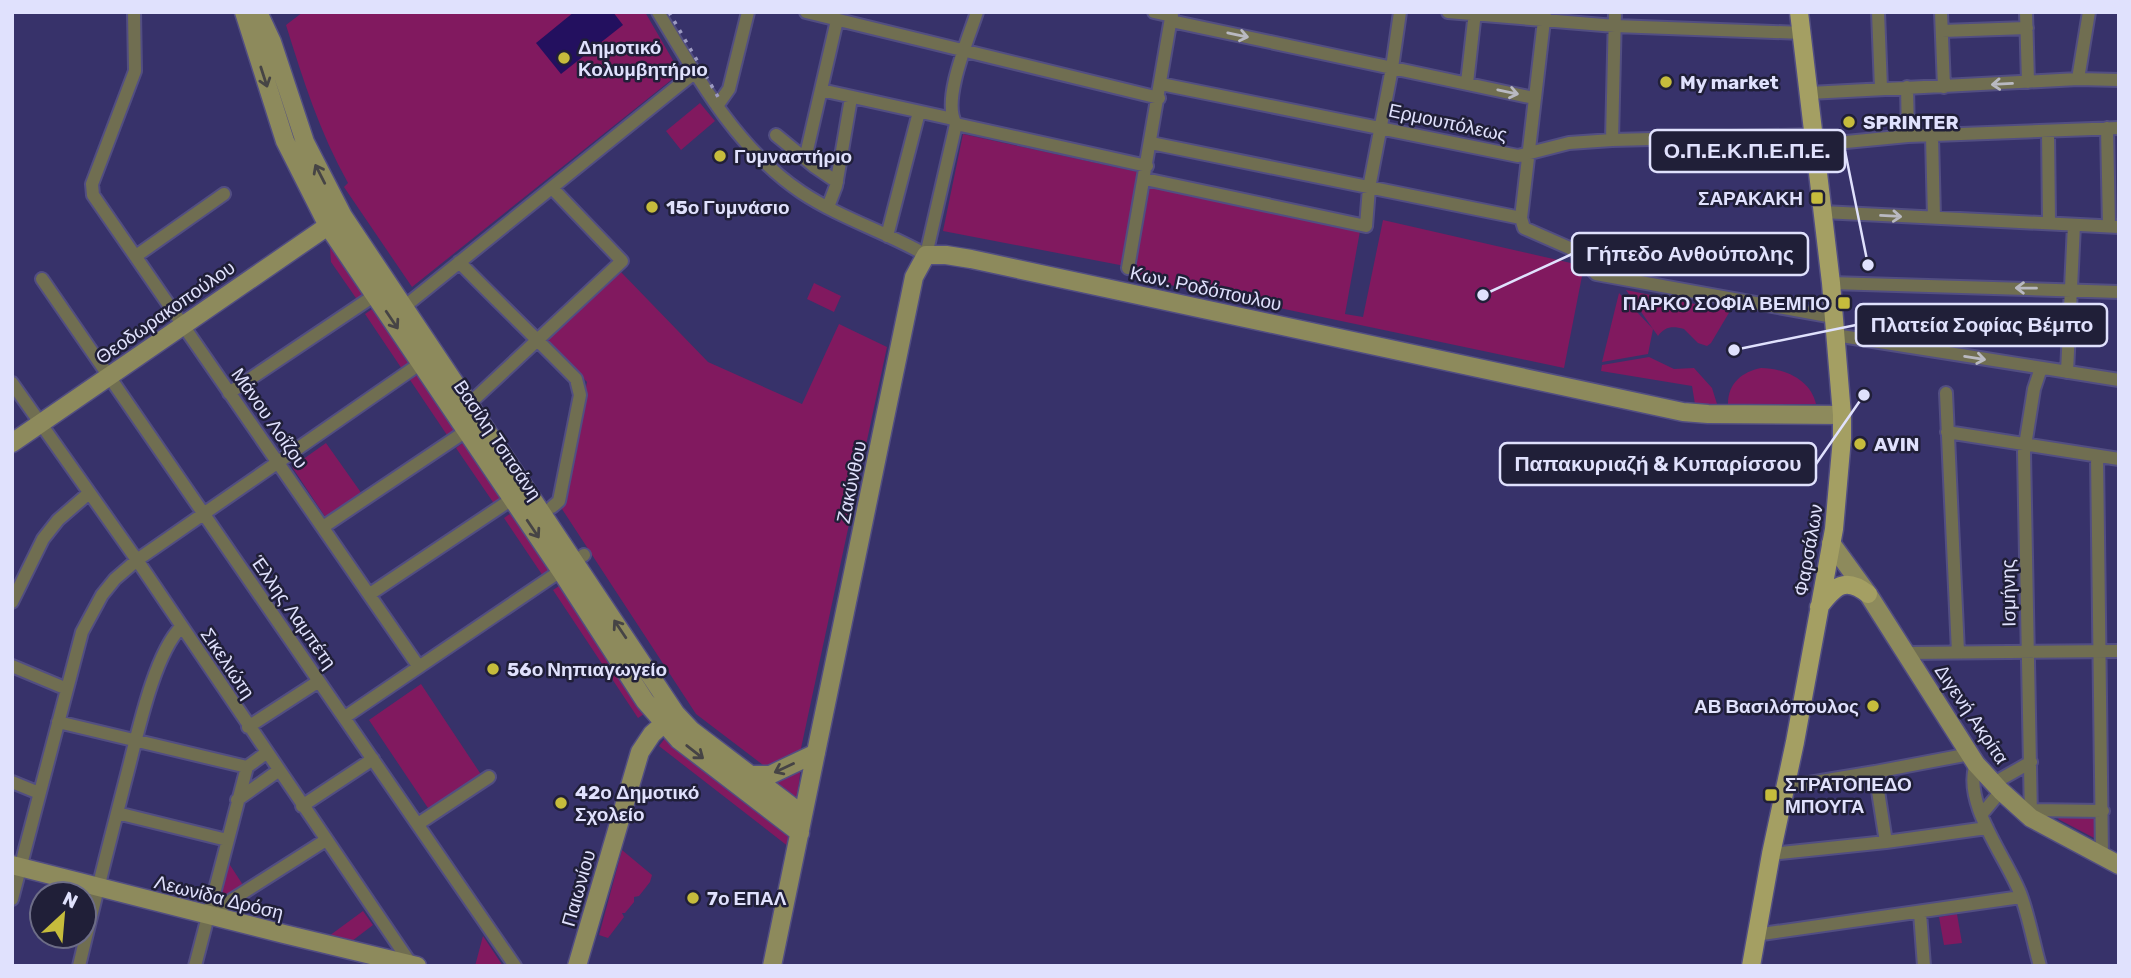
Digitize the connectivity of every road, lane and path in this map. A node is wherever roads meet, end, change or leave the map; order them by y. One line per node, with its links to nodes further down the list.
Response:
1 (134, 12): 70 (street, Μάνου Λοΐζου)
2 (244, 12): 65 (street, Βασίλη Τσιτσάνη, one-way to 65)
3 (258, 12): 65 (street, Βασίλη Τσιτσάνη, one-way to 3)
4 (658, 12): 27 (street, Κων. Ροδόπουλου)
5 (748, 12): 41 (street)
6 (976, 12): 25 (street, Ζακύνθου)
7 (1154, 12): 19 (street)
8 (1400, 12): 26 (street)
9 (1448, 12): 17 (street)
10 (1615, 12): 21 (street)
11 (1799, 12): 24 (main road, Φαρσάλων)
12 (1878, 12): 35 (street)
13 (1941, 12): 23 (street)
14 (2026, 12): 22 (street)
15 (2089, 12): 28 (street)
16 (811, 13): 20 (street)
17 (1475, 13): 18 (street); 31 (street)
18 (1544, 16): 21 (street); 40 (street)
19 (1172, 17): 26 (street, one-way to 26); 32 (street)
20 (836, 20): 25 (street); 36 (street)
21 (1615, 26): 24 (street); 50 (street)
22 (2027, 28): 23 (street); 30 (street)
23 (1942, 31): 34 (street)
24 (1802, 33): 37 (main road, Φαρσάλων)
25 (965, 51): 38 (street); 43 (street, Ζακύνθου)
26 (1392, 68): 31 (street); 44 (street)
27 (694, 73): 41 (street, Κων. Ροδόπουλου); 58 (street)
28 (2078, 79): 29 (street); 30 (street)
29 (2119, 80)
30 (2028, 82): 34 (street, one-way to 34)
31 (1467, 83): 40 (street, one-way to 40)
32 (1161, 84): 38 (street); 44 (street, Ερμουπόλεως)
33 (1907, 87): 34 (street); 35 (street); 48 (street)
34 (1944, 87)
35 (1881, 88): 37 (street)
36 (821, 90): 39 (street); 54 (street)
37 (1808, 93): 51 (main road, Φαρσάλων)
38 (1159, 97): 52 (street)
39 (852, 98): 42 (street); 57 (street)
40 (1534, 98): 53 (street)
41 (717, 106): 61 (street, Κων. Ροδόπουλου)
42 (919, 112): 43 (street); 69 (street)
43 (954, 121): 55 (street); 71 (street, Ζακύνθου)
44 (1381, 128): 53 (street, Ερμουπόλεως); 59 (street)
45 (2113, 128): 46 (street, Ερμουπόλεως); 68 (street)
46 (2048, 131): 49 (street, Ερμουπόλεως); 66 (street)
47 (776, 135): 54 (street)
48 (1908, 136): 49 (street, Ερμουπόλεως); 51 (street, Ερμουπόλεως)
49 (1933, 136): 64 (street)
50 (1612, 140): 51 (street, Ερμουπόλεως); 53 (street, Ερμουπόλεως)
51 (1814, 140): 62 (main road, Φαρσάλων)
52 (1151, 143): 55 (street); 59 (street)
53 (1528, 154): 63 (street)
54 (805, 159): 57 (street)
55 (1147, 166): 56 (street)
56 (1145, 179): 59 (street); 73 (street)
57 (837, 182): 61 (street)
58 (552, 188): 72 (street); 82 (street)
59 (1369, 188): 63 (street)
60 (224, 194): 70 (street)
61 (828, 207): 69 (street, Κων. Ροδόπουλου)
62 (1823, 212): 64 (street, one-way to 64); 75 (main road, Φαρσάλων)
63 (1521, 218): 81 (street)
64 (1934, 218): 66 (street)
65 (335, 221): 78 (street, Βασίλη Τσιτσάνη); 79 (street, Βασίλη Τσιτσάνη); 80 (street, Θεοδωρακοπούλου)
66 (2049, 223): 67 (street)
67 (2074, 225): 68 (street); 76 (street)
68 (2114, 226)
69 (887, 236): 71 (street, Κων. Ροδόπουλου)
70 (136, 256): 80 (street, Μάνου Λοΐζου)
71 (926, 256): 92 (street, Κων. Ροδόπουλου); 129 (street, Ζακύνθου)
72 (459, 262): 79 (street); 82 (street)
73 (1128, 268)
74 (42, 279): 86 (street, Έλλης Λαμπέτη)
75 (1831, 283): 76 (street, one-way to 75); 81 (main road, Φαρσάλων)
76 (2071, 289): 77 (street); 85 (street)
77 (2119, 292)
78 (375, 295): 83 (street, Βασίλη Τσιτσάνη, one-way to 83); 89 (street)
79 (404, 307): 91 (street, Βασίλη Τσιτσάνη)
80 (182, 325): 86 (street, Θεοδωρακοπούλου); 89 (street, Μάνου Λοΐζου)
81 (1834, 326): 84 (street, one-way to 84); 92 (main road, Φαρσάλων)
82 (537, 341): 91 (street); 103 (street)
83 (421, 363): 94 (street, Βασίλη Τσιτσάνη); 100 (street)
84 (2041, 368): 85 (street); 97 (street, Ισμήνης)
85 (2067, 372): 87 (street)
86 (109, 377): 93 (street, Θεοδωρακοπούλου); 104 (street, Έλλης Λαμπέτη)
87 (2119, 380)
88 (12, 383): 93 (street, Σικελιώτη)
89 (229, 393): 100 (street, Μάνου Λοΐζου)
90 (1946, 393): 95 (street)
91 (469, 404): 108 (street, Βασίλη Τσιτσάνη)
92 (1842, 415): 106 (main road, Φαρσάλων)
93 (41, 424): 96 (street, Θεοδωρακοπούλου); 101 (street, Σικελιώτη)
94 (466, 430): 102 (street, Βασίλη Τσιτσάνη); 105 (street)
95 (1947, 432): 97 (street); 115 (street)
96 (12, 443)
97 (2025, 444): 98 (street); 118 (street, Ισμήνης)
98 (2097, 456): 99 (street); 116 (street)
99 (2119, 459)
100 (277, 461): 104 (street); 105 (street, Μάνου Λοΐζου)
101 (89, 493): 107 (street, Σικελιώτη); 111 (street)
102 (512, 499): 108 (street, Βασίλη Τσιτσάνη, one-way to 108); 109 (street)
103 (552, 507)
104 (203, 513): 107 (street); 121 (street, Έλλης Λαμπέτη)
105 (323, 527): 109 (street, Μάνου Λοΐζου)
106 (1831, 543): 110 (street, Διγενή Ακρίτα); 112 (main road, Φαρσάλων)
107 (137, 560): 113 (street, Σικελιώτη); 122 (street)
108 (573, 562): 120 (street); 124 (street, Βασίλη Τσιτσάνη)
109 (370, 594): 120 (street, Μάνου Λοΐζου)
110 (1868, 594): 112 (main road); 117 (street, Διγενή Ακρίτα)
111 (12, 602)
112 (1819, 607): 139 (main road, Φαρσάλων)
113 (181, 627): 126 (street, Σικελιώτη); 127 (street)
114 (2119, 651): 116 (street)
115 (1958, 652): 117 (street); 118 (street)
116 (2101, 652): 118 (street); 144 (street)
117 (1906, 653): 131 (street, Διγενή Ακρίτα)
118 (2029, 653): 132 (street, Ισμήνης)
119 (12, 666): 122 (street)
120 (419, 667): 123 (street)
121 (319, 681): 123 (street, Έλλης Λαμπέτη); 126 (street)
122 (67, 688): 125 (street)
123 (345, 717): 130 (street, Έλλης Λαμπέτη)
124 (670, 719): 136 (street, Βασίλη Τσιτσάνη); 151 (street, Βασίλη Τσιτσάνη, one-way to 151); 169 (street, Παιωνίου)
125 (58, 722): 127 (street); 141 (street)
126 (248, 727): 128 (street, Σικελιώτη)
127 (136, 740): 133 (street); 145 (street)
128 (266, 753): 133 (street); 134 (street, Σικελιώτη)
129 (816, 753): 136 (street, one-way to 136); 147 (street, Ζακύνθου)
130 (373, 759): 143 (street); 149 (street, Έλλης Λαμπέτη)
131 (1973, 759): 135 (street); 140 (street, Διγενή Ακρίτα); 148 (street)
132 (2031, 762): 140 (street); 146 (street, Ισμήνης)
133 (247, 767): 142 (street)
134 (278, 771): 142 (street); 143 (street, Σικελιώτη)
135 (1875, 772): 139 (street); 154 (street)
136 (750, 775): 147 (street, Βασίλη Τσιτσάνη)
137 (489, 777): 149 (street)
138 (12, 782): 141 (street)
139 (1785, 787): 155 (main road, Φαρσάλων)
140 (1997, 787): 146 (street, Διγενή Ακρίτα); 148 (street)
141 (39, 793): 158 (street)
142 (237, 800): 152 (street)
143 (302, 806): 153 (street, Σικελιώτη)
144 (2103, 811): 146 (street); 156 (street)
145 (117, 813): 152 (street); 160 (street)
146 (2031, 814): 156 (street, Διγενή Ακρίτα)
147 (803, 815): 151 (street, Ζακύνθου)
148 (1981, 815): 150 (street)
149 (418, 824): 168 (street, Έλλης Λαμπέτη)
150 (1987, 828): 154 (street); 161 (street)
151 (800, 833): 170 (street, Ζακύνθου)
152 (227, 840): 164 (street)
153 (326, 840): 164 (street); 166 (street, Σικελιώτη)
154 (1886, 842): 155 (street)
155 (1771, 853): 165 (main road, Φαρσάλων)
156 (2102, 856): 157 (street, Διγενή Ακρίτα)
157 (2119, 865)
158 (16, 867): 159 (street, Λεωνίδα Δρόση); 162 (street)
159 (67, 880)
160 (98, 888): 164 (street, Λεωνίδα Δρόση)
161 (2021, 897): 163 (street); 173 (street)
162 (12, 899)
163 (1920, 913): 165 (street); 172 (street)
164 (207, 915): 166 (street, Λεωνίδα Δρόση); 167 (street)
165 (1755, 934): 171 (main road, Φαρσάλων)
166 (414, 965)
167 (195, 966)
168 (515, 966)
169 (577, 966)
170 (772, 966)
171 (1751, 966)
172 (1924, 966)
173 (2040, 966)

